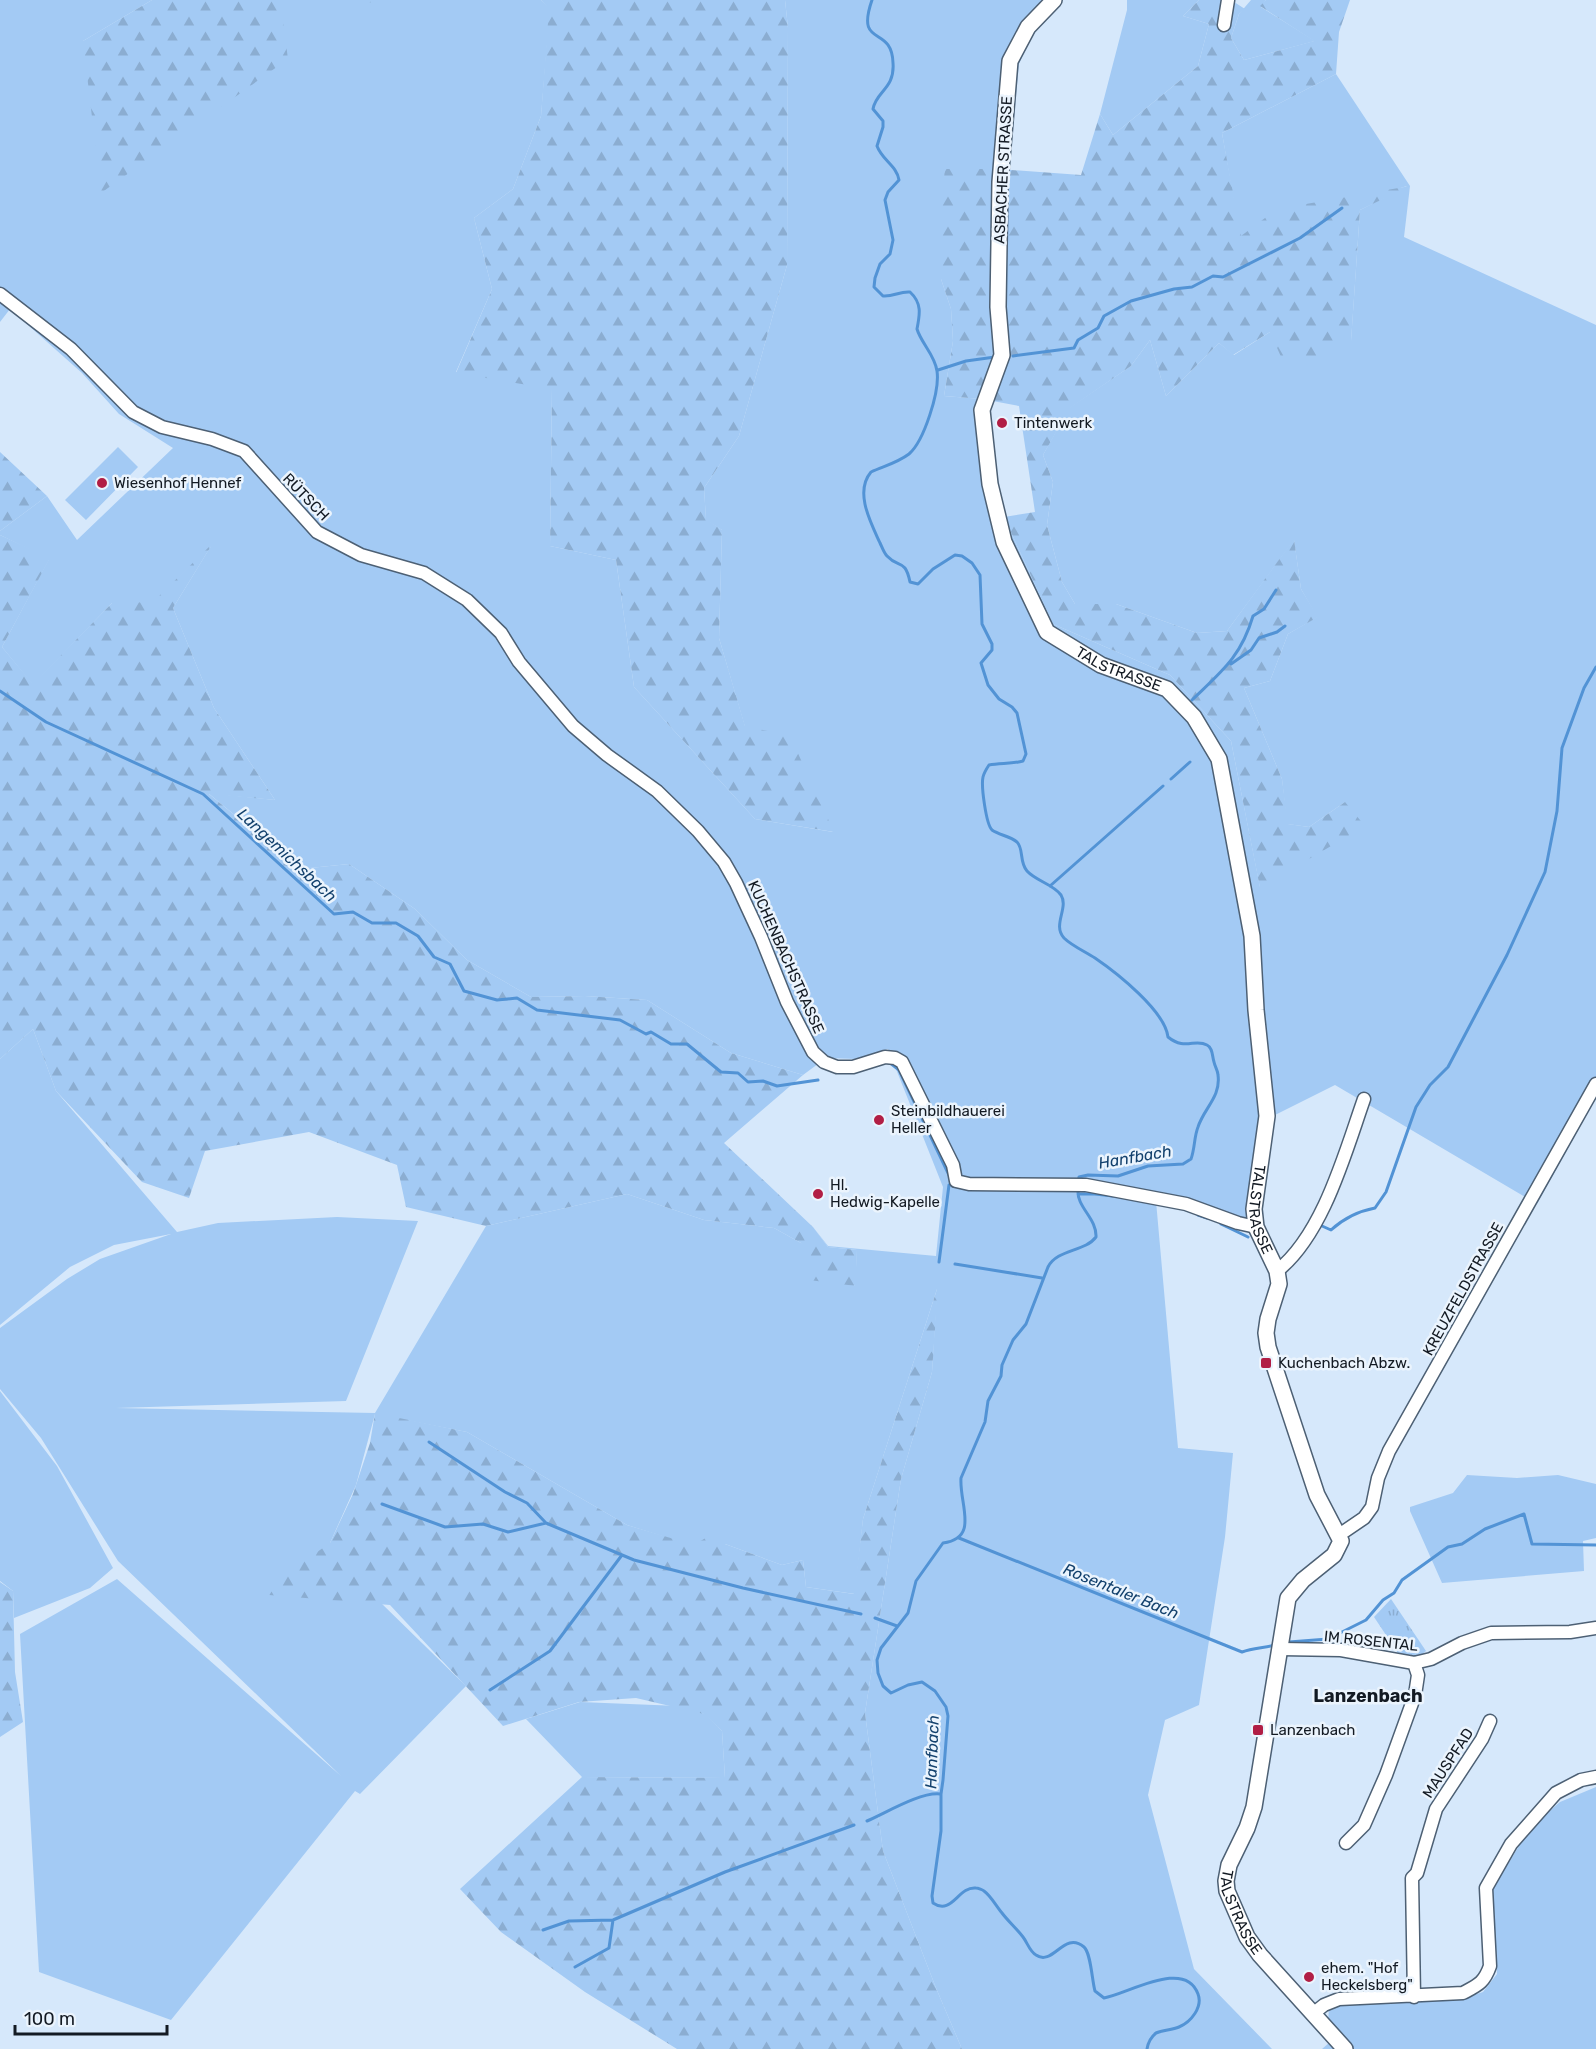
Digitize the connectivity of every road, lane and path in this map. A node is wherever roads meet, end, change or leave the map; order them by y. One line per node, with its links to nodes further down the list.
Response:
1 (1054, 0): 5 (main road, ASBACHER STRASSE)
2 (1228, 0): 3 (street)
3 (1224, 25)
4 (0, 294): 6 (street, RÜTSCH)
5 (1002, 355): 9 (main road, TALSTRASSE)
6 (607, 755): 9 (street, KUCHENBACHSTRASSE)
7 (1596, 1084): 11 (street, KREUZFELDSTRASSE)
8 (1364, 1099): 10 (street)
9 (1256, 1227): 10 (main road, TALSTRASSE)
10 (1277, 1270): 11 (main road, TALSTRASSE)
11 (1339, 1535): 13 (main road, TALSTRASSE)
12 (1596, 1628): 14 (street, IM ROSENTAL)
13 (1281, 1649): 14 (street, IM ROSENTAL); 19 (main road, TALSTRASSE)
14 (1414, 1663): 17 (street)
15 (1490, 1721): 18 (street, MAUSPFAD)
16 (1596, 1777): 18 (street)
17 (1346, 1843)
18 (1414, 1997): 19 (street)
19 (1314, 2013): 20 (main road, TALSTRASSE)
20 (1345, 2049)

